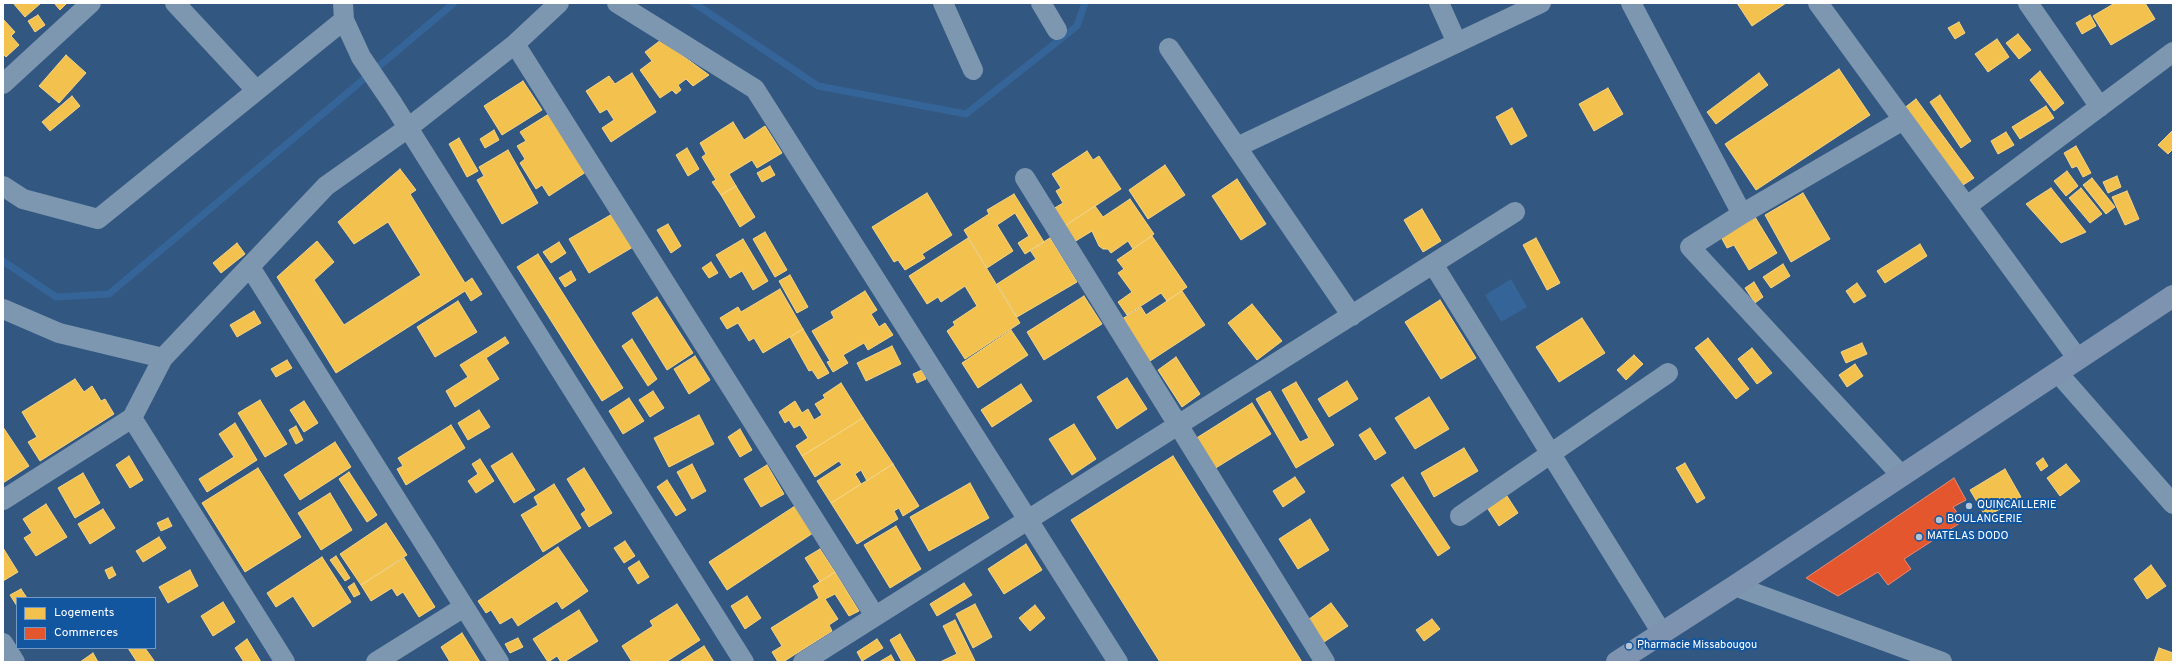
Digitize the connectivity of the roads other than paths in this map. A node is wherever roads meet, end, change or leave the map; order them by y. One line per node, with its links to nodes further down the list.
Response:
1 (91, 3): 19 (street)
2 (175, 3): 20 (street)
3 (559, 3): 15 (street)
4 (617, 3): 46 (street)
5 (943, 3): 18 (street)
6 (1041, 3): 13 (street)
7 (1439, 3): 14 (street)
8 (1541, 3): 14 (street)
9 (1631, 3): 29 (street)
10 (1818, 3): 22 (street)
11 (2028, 3): 21 (street)
12 (343, 11): 20 (street); 23 (street)
13 (1057, 30)
14 (1457, 43): 24 (street)
15 (515, 44): 23 (street); 49 (street)
16 (1169, 48): 24 (street)
17 (2173, 52): 21 (street)
18 (973, 70)
19 (3, 84)
20 (256, 90): 26 (street)
21 (2100, 107): 27 (street)
22 (1903, 120): 27 (street); 29 (street)
23 (408, 128): 31 (street); 56 (street)
24 (1237, 147): 34 (street)
25 (1025, 178): 40 (street)
26 (3, 186)
27 (1966, 206): 36 (street)
28 (1515, 212): 30 (street)
29 (1742, 214): 42 (street)
30 (1433, 264): 34 (street); 41 (street)
31 (250, 267): 35 (street); 48 (street)
32 (2173, 296): 36 (main road)
33 (3, 309): 35 (street)
34 (1352, 316): 40 (street)
35 (163, 358): 39 (street)
36 (2078, 359): 38 (main road)
37 (1668, 373): 41 (street)
38 (2058, 373): 42 (main road); 44 (street)
39 (132, 418): 43 (street); 53 (street)
40 (1178, 425): 46 (street); 59 (street)
41 (1551, 454): 45 (street); 50 (street)
42 (1902, 476): 47 (main road)
43 (3, 500)
44 (2173, 504)
45 (1460, 516)
46 (1029, 520): 49 (street); 58 (street)
47 (1735, 586): 50 (main road); 61 (street)
48 (464, 607): 54 (street); 55 (street)
49 (875, 616): 57 (street)
50 (1662, 633): 60 (main road)
51 (3, 643): 52 (street)
52 (15, 662)
53 (285, 662)
54 (376, 662)
55 (499, 662)
56 (744, 662)
57 (803, 662)
58 (1118, 662)
59 (1325, 662)
60 (1617, 662)
61 (1942, 662)

